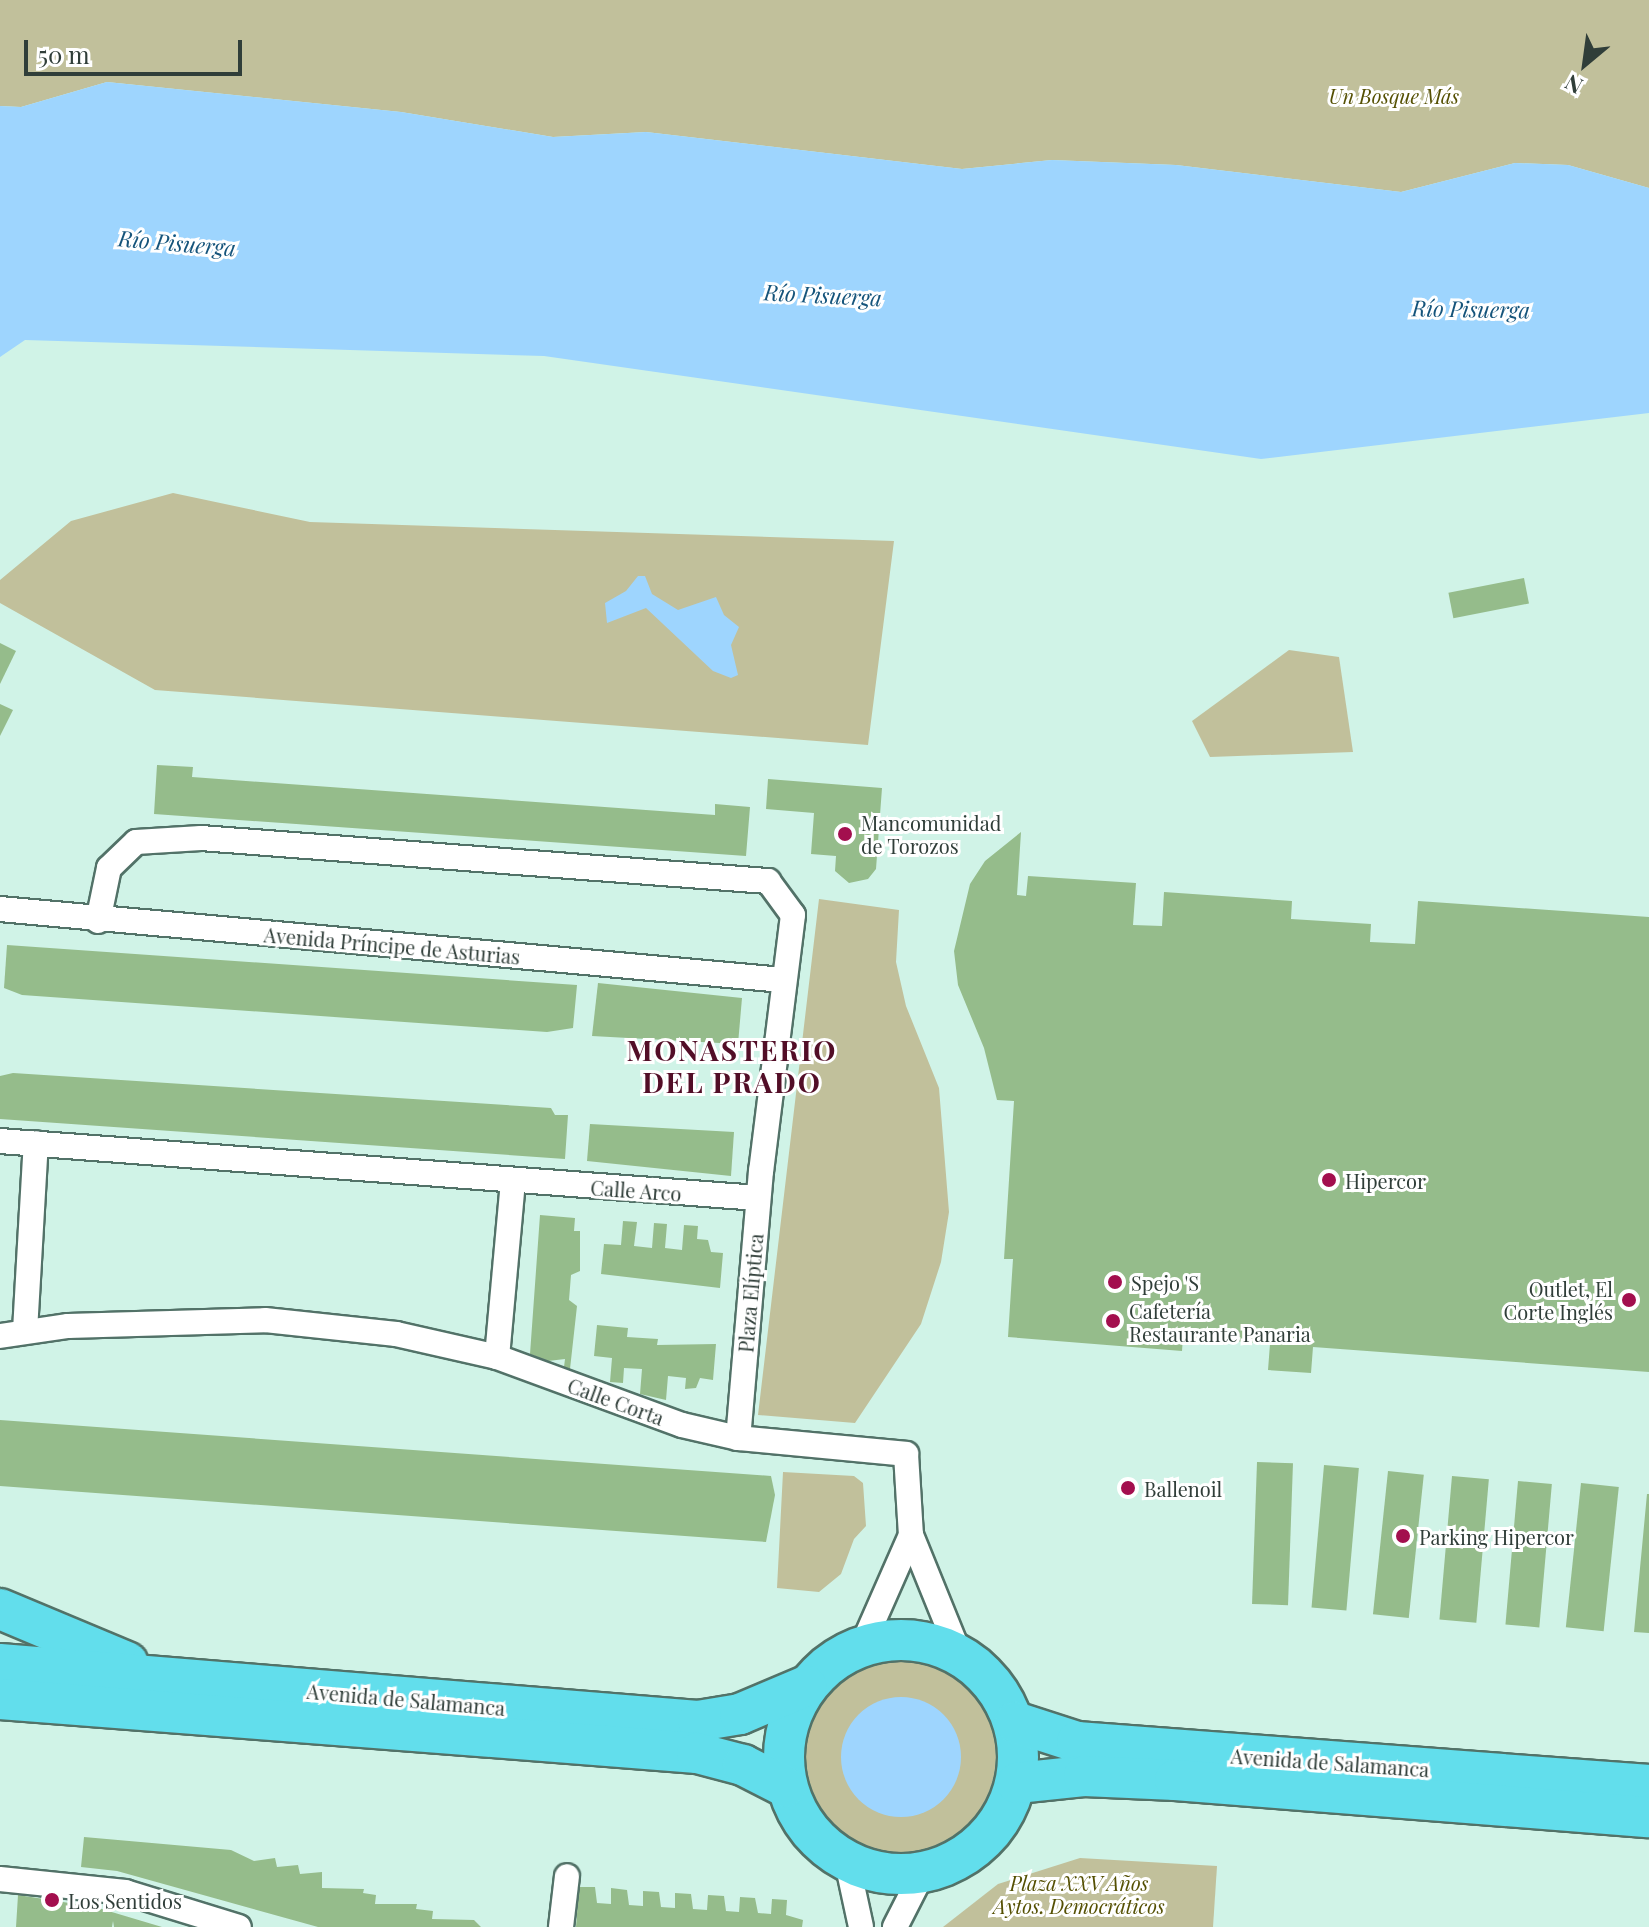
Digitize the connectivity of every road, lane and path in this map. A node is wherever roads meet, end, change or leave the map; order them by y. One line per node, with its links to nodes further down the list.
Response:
1 (0, 909): 2 (street, Avenida Príncipe de Asturias)
2 (98, 921): 3 (street, Avenida Príncipe de Asturias); 3 (street, Plaza Elíptica)
3 (783, 980): 7 (street, Plaza Elíptica)
4 (0, 1141): 5 (street, Calle Arco)
5 (36, 1143): 6 (street, Calle Arco); 8 (street)
6 (513, 1182): 7 (street, Calle Arco); 10 (street)
7 (758, 1198): 11 (street, Plaza Elíptica)
8 (25, 1331): 9 (street, Calle Corta); 10 (street, Calle Corta)
9 (0, 1336)
10 (497, 1357): 11 (street, Calle Corta)
11 (738, 1438): 12 (street)
12 (911, 1535): 14 (street); 15 (street)
13 (0, 1609): 17 (highway)
14 (863, 1644): 15 (highway); 18 (highway)
15 (959, 1653): 22 (highway)
16 (0, 1664): 17 (highway, Avenida de Salamanca)
17 (176, 1679): 18 (highway, Avenida de Salamanca)
18 (806, 1686): 25 (highway)
19 (0, 1699): 20 (highway, Avenida de Salamanca)
20 (47, 1702): 21 (highway); 25 (highway, Avenida de Salamanca)
21 (0, 1717)
22 (1015, 1722): 23 (highway); 24 (highway, Avenida de Salamanca)
23 (1017, 1783): 26 (highway, Avenida de Salamanca); 28 (highway)
24 (1649, 1785)
25 (786, 1787): 27 (highway)
26 (1649, 1817)
27 (847, 1862): 28 (highway); 33 (street)
28 (922, 1874): 34 (street)
29 (567, 1876): 32 (street)
30 (0, 1879): 31 (street)
31 (239, 1927)
32 (561, 1927)
33 (861, 1927)
34 (895, 1927)

